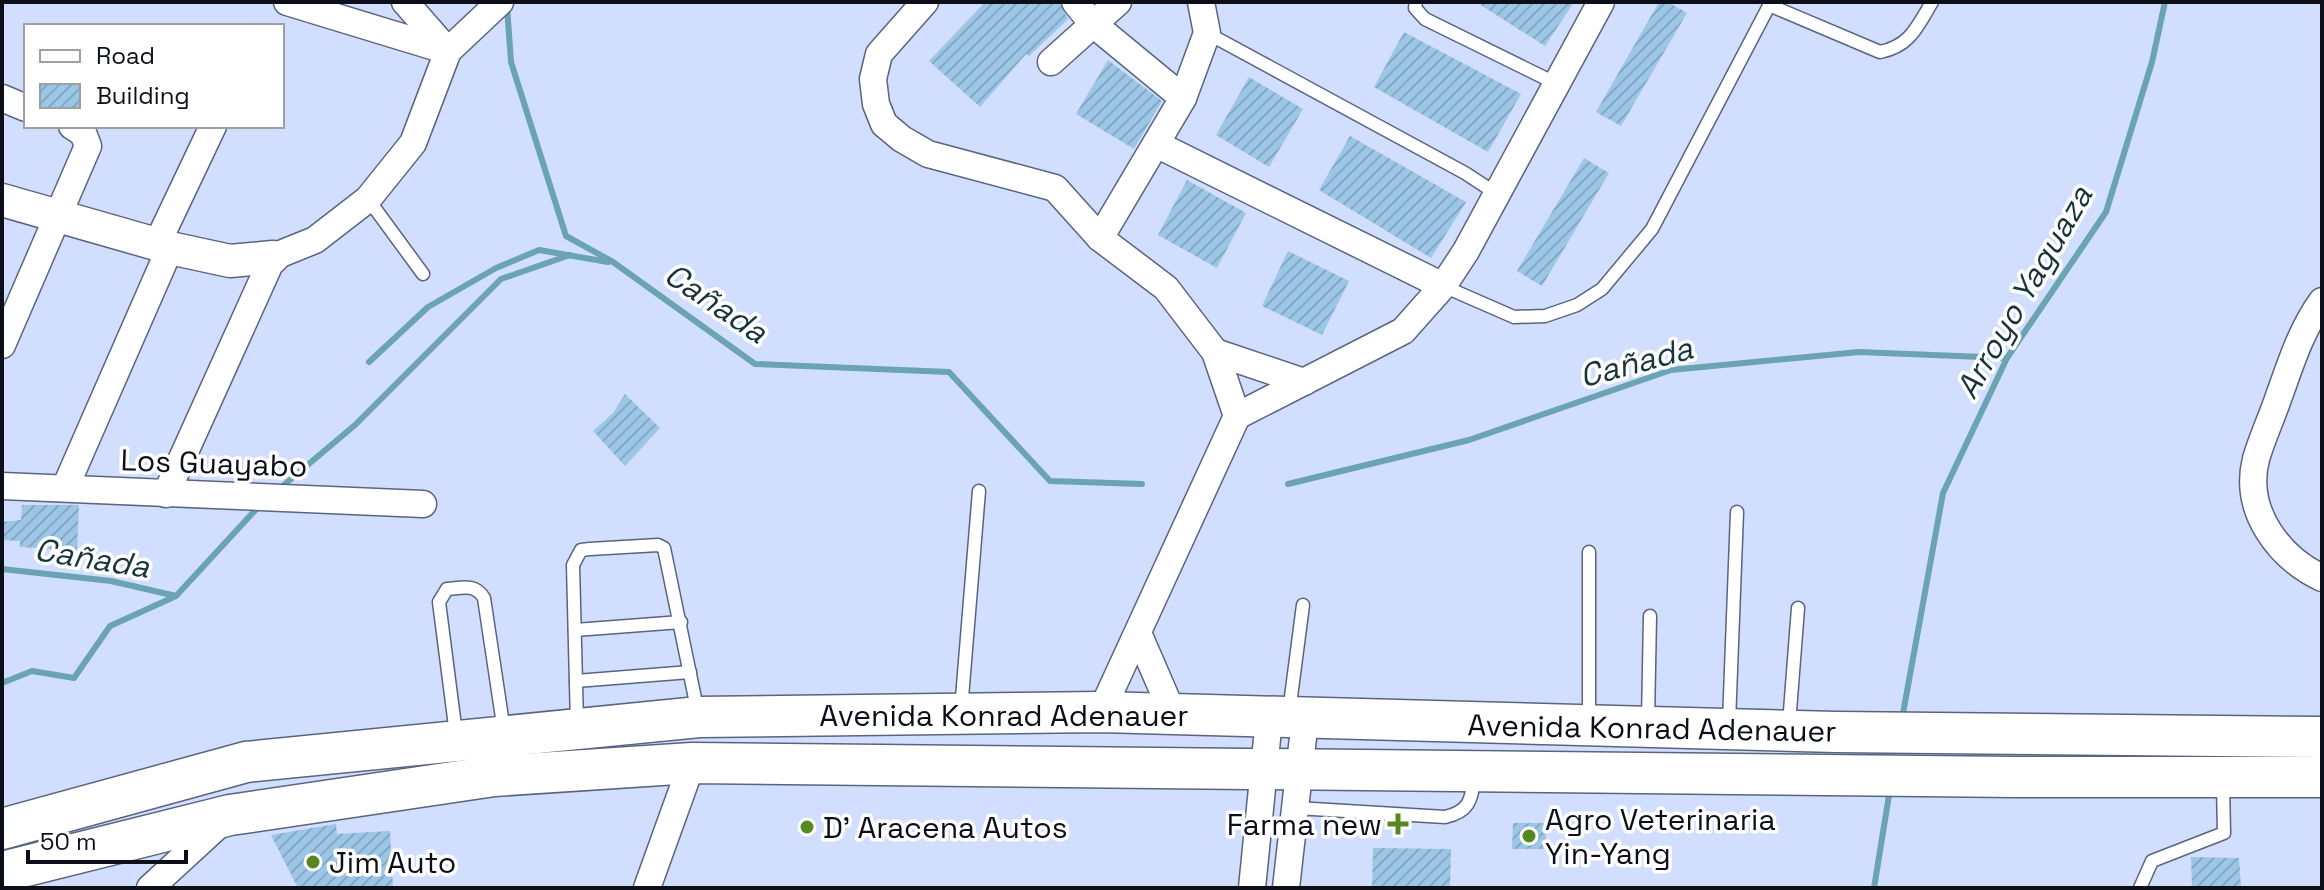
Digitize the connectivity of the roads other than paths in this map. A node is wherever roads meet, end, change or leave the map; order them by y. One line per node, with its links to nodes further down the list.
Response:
1 (287, 2): 14 (street)
2 (405, 2): 14 (street)
3 (500, 2): 14 (street)
4 (925, 2): 27 (street)
5 (1075, 2): 12 (street)
6 (1118, 2): 12 (street)
7 (1201, 2): 13 (street)
8 (1416, 2): 16 (lane)
9 (1601, 2): 16 (street)
10 (1932, 2): 11 (lane)
11 (1770, 4): 31 (lane)
12 (1092, 23): 15 (street); 18 (street)
13 (1207, 33): 18 (street); 23 (lane)
14 (448, 51): 24 (street)
15 (1051, 62)
16 (1557, 84): 23 (street)
17 (2, 98): 19 (street)
18 (1183, 98): 22 (street)
19 (24, 107)
20 (75, 128): 26 (street)
21 (212, 128): 28 (street)
22 (1156, 144): 27 (street); 31 (street)
23 (1497, 194): 31 (street)
24 (368, 199): 29 (street); 30 (lane)
25 (2, 200): 26 (street)
26 (56, 217): 28 (street); 33 (street)
27 (1100, 238): 34 (street)
28 (164, 246): 29 (street); 38 (street)
29 (273, 257): 40 (street)
30 (423, 274)
31 (1443, 286): 35 (street)
32 (2322, 301): 44 (street)
33 (2, 345)
34 (1215, 352): 35 (street); 36 (street)
35 (1304, 382): 36 (street)
36 (1237, 416): 50 (street)
37 (2, 486): 38 (street, Los Guayabo)
38 (65, 488): 40 (street, Los Guayabo)
39 (979, 491): 54 (lane)
40 (166, 494): 41 (street, Los Guayabo)
41 (423, 504)
42 (1737, 512): 61 (lane)
43 (1589, 552): 58 (lane)
44 (2322, 578)
45 (1303, 605): 57 (lane)
46 (1798, 608): 62 (lane)
47 (1650, 616): 60 (lane)
48 (681, 622): 49 (lane); 49 (lane); 51 (lane)
49 (575, 630): 52 (lane)
50 (1138, 633): 53 (street); 55 (street)
51 (690, 672): 52 (lane); 56 (lane)
52 (576, 681): 59 (lane)
53 (1101, 712): 54 (main road, Avenida Konrad Adenauer); 55 (main road, Avenida Konrad Adenauer)
54 (961, 713): 56 (main road, Avenida Konrad Adenauer)
55 (1173, 714): 57 (main road, Avenida Konrad Adenauer)
56 (699, 717): 59 (main road, Avenida Konrad Adenauer)
57 (1287, 720): 58 (main road, Avenida Konrad Adenauer); 69 (street); 69 (street)
58 (1590, 726): 60 (main road, Avenida Konrad Adenauer)
59 (577, 727): 63 (main road, Avenida Konrad Adenauer)
60 (1648, 728): 61 (main road, Avenida Konrad Adenauer)
61 (1729, 730): 62 (main road, Avenida Konrad Adenauer)
62 (1789, 731): 64 (main road, Avenida Konrad Adenauer)
63 (504, 734): 65 (main road, Avenida Konrad Adenauer); 65 (lane)
64 (2322, 737)
65 (456, 739): 71 (main road, Avenida Konrad Adenauer)
66 (692, 763): 69 (main road, Avenida Konrad Adenauer); 70 (main road, Avenida Konrad Adenauer); 74 (street)
67 (2223, 777): 68 (main road, Avenida Konrad Adenauer); 69 (main road, Avenida Konrad Adenauer); 77 (lane)
68 (2322, 777)
69 (1287, 782): 75 (street); 76 (street)
70 (230, 815): 72 (main road, Avenida Konrad Adenauer); 73 (street)
71 (2, 829)
72 (2, 872)
73 (150, 888)
74 (647, 888)
75 (1252, 888)
76 (1286, 888)
77 (2140, 888)

